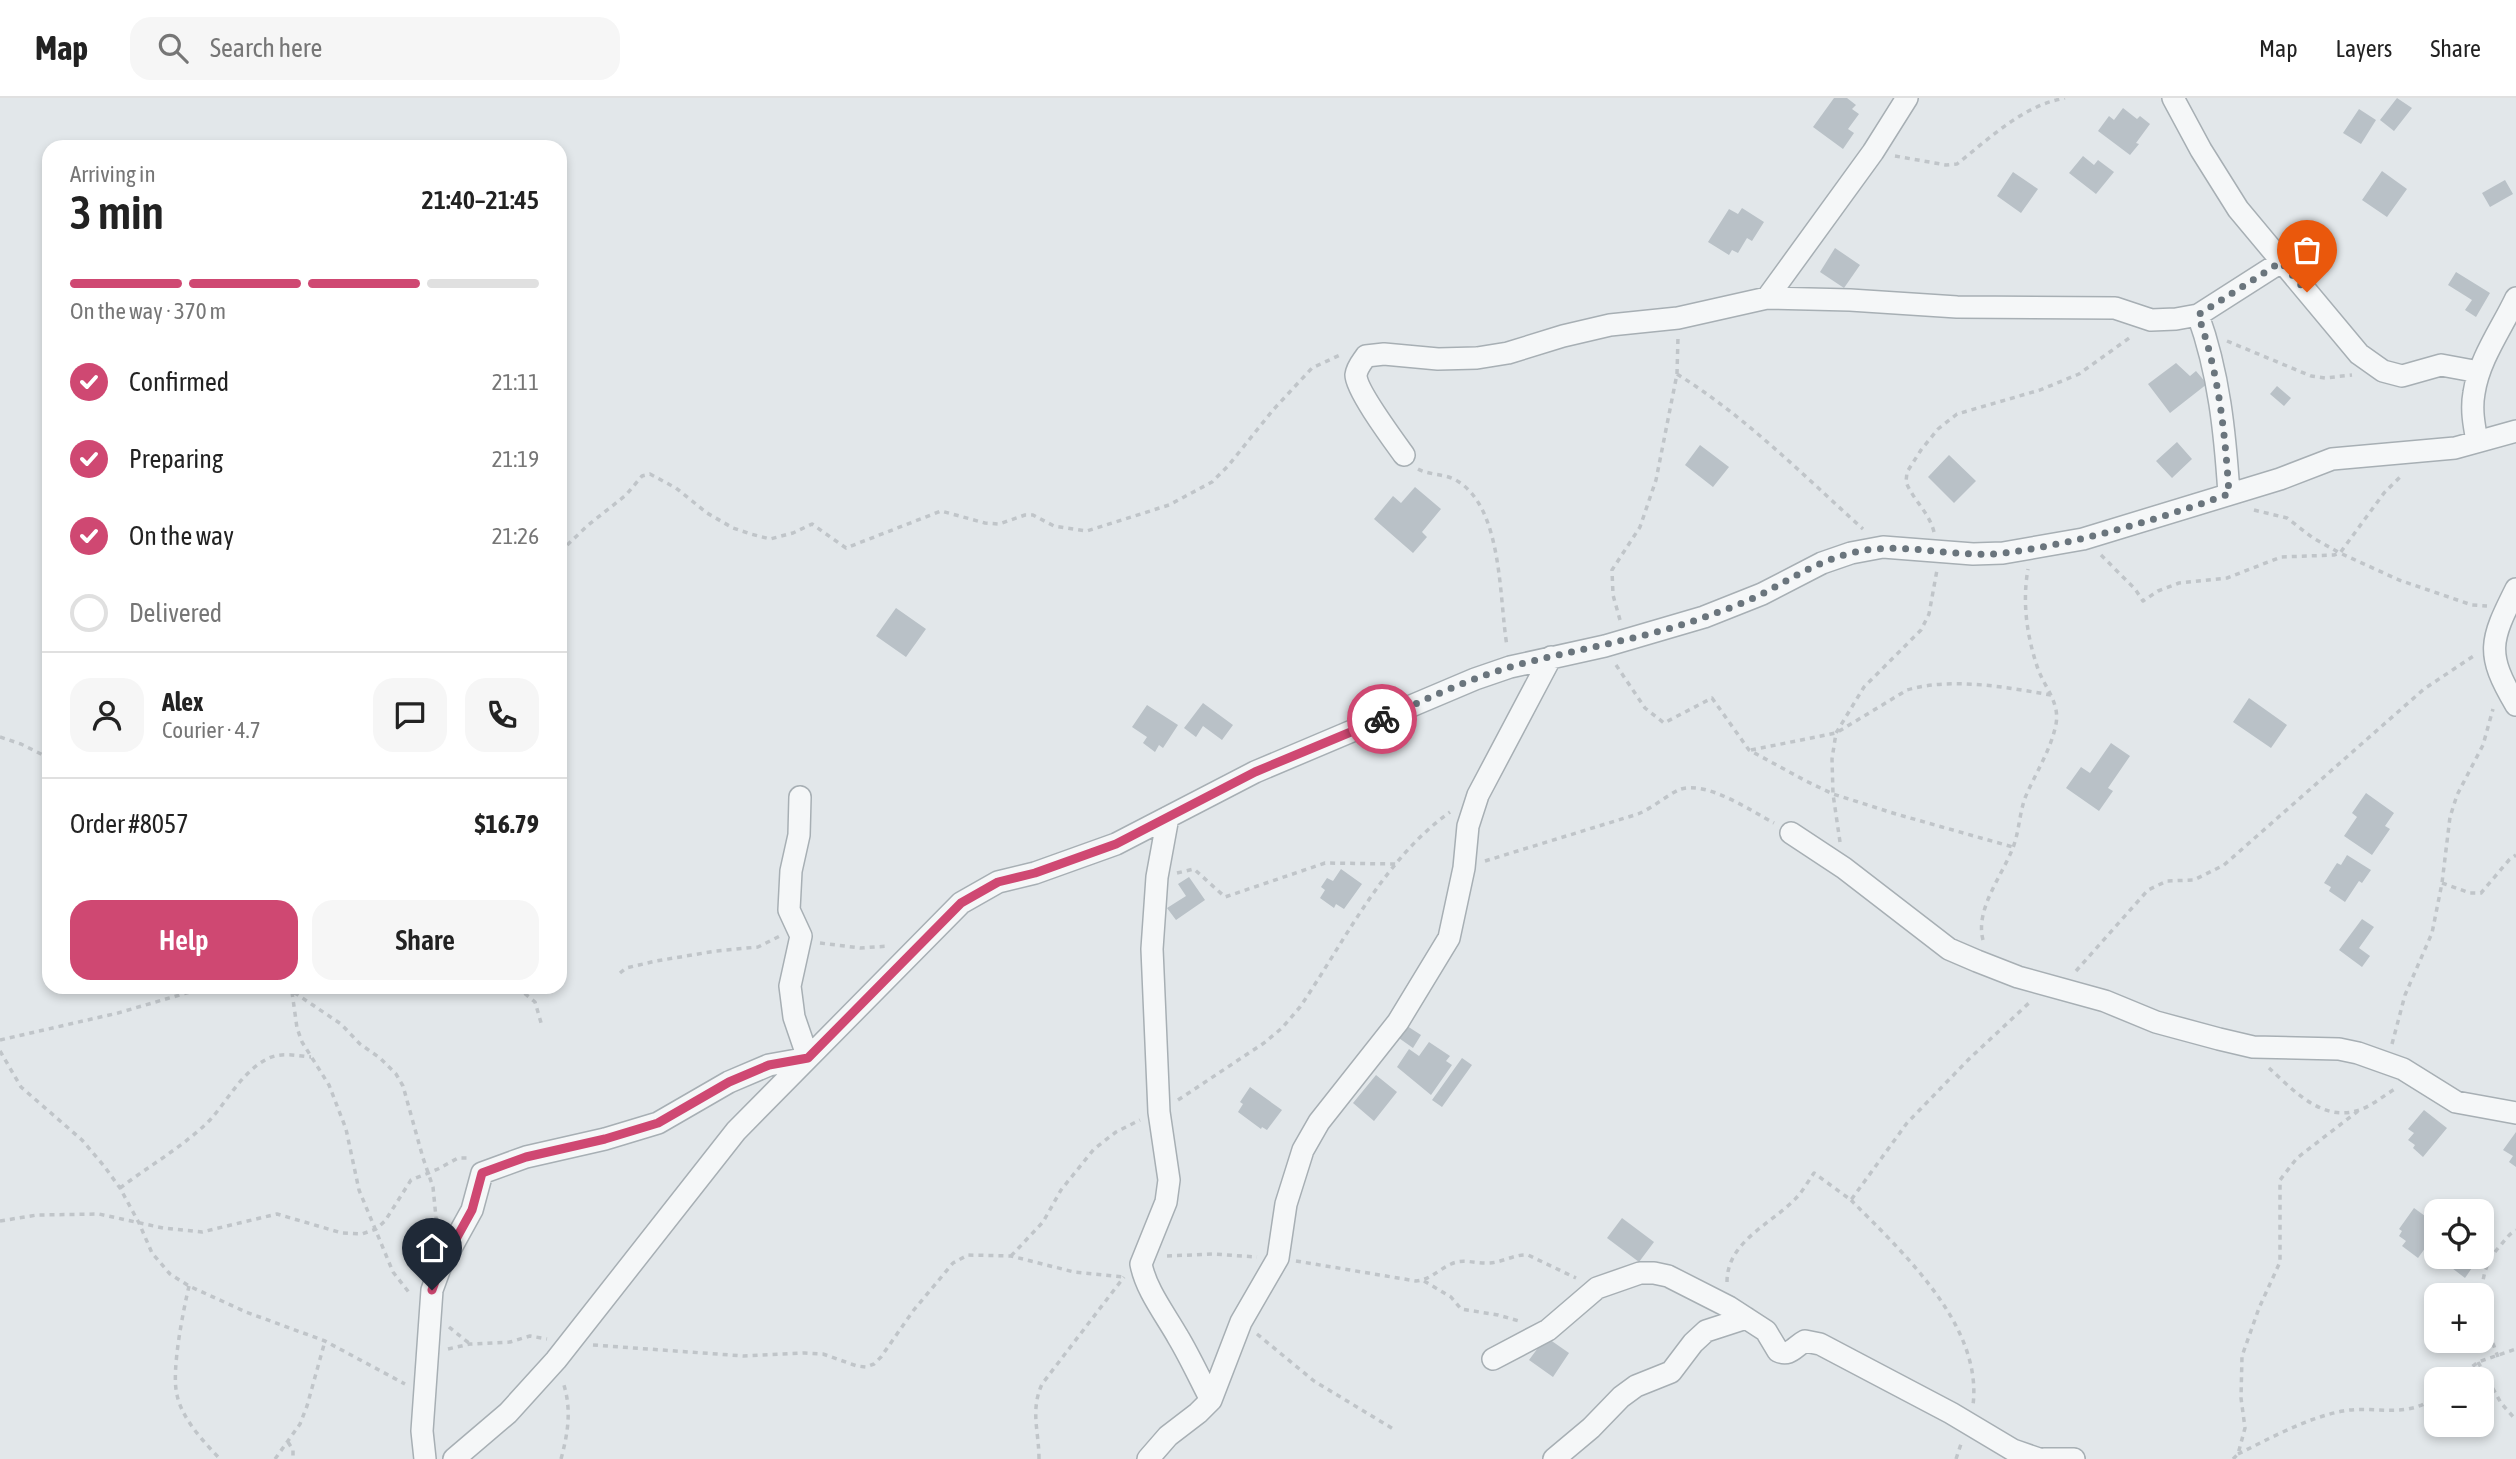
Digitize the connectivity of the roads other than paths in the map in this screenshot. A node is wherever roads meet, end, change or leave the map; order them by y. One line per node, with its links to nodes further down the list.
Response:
1 (1907, 98): 4 (street)
2 (2173, 98): 3 (street)
3 (2281, 262): 6 (street); 7 (street)
4 (1767, 298): 6 (street); 10 (street)
5 (2516, 298): 7 (street)
6 (2202, 325): 11 (street)
7 (2479, 372): 9 (street)
8 (2516, 431): 9 (street)
9 (2477, 442): 11 (street)
10 (1404, 455)
11 (2229, 494): 13 (street)
12 (2512, 597): 14 (street)
13 (1550, 657): 16 (street); 22 (street)
14 (2516, 705)
15 (800, 797): 18 (street)
16 (1167, 817): 18 (street); 22 (street)
17 (1791, 832): 19 (street)
18 (808, 1058): 23 (street); 24 (street)
19 (2516, 1113)
20 (1738, 1312): 21 (street); 26 (street); 27 (street)
21 (1493, 1359)
22 (1210, 1400): 25 (street)
23 (425, 1459)
24 (454, 1459)
25 (1148, 1459)
26 (1554, 1459)
27 (2056, 1459)

